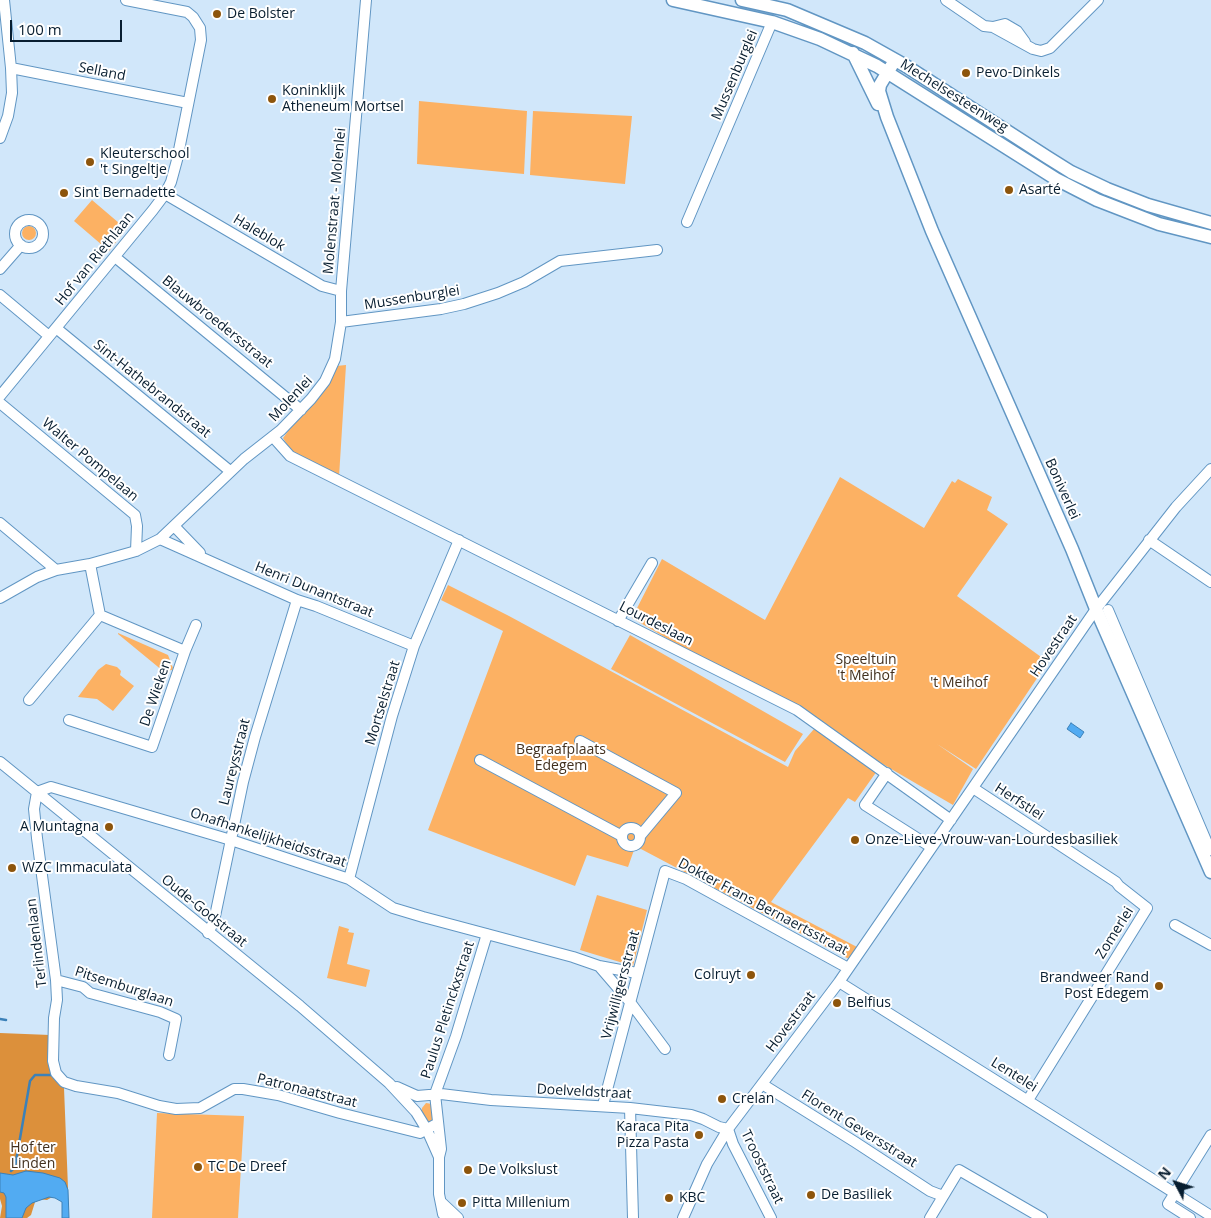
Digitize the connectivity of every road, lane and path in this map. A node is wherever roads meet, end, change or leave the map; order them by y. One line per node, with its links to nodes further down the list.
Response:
1 (4, 0): 12 (street)
2 (126, 0): 15 (street, Hof van Riethlaan)
3 (366, 0): 26 (street, Molenstraat - Molenlei)
4 (673, 0): 9 (main road, Mechelsesteenweg)
5 (742, 0): 8 (main road, Mechelsesteenweg)
6 (946, 0): 7 (street)
7 (1098, 0)
8 (790, 5): 11 (main road, Mechelsesteenweg)
9 (772, 22): 10 (main road, Mechelsesteenweg); 19 (street, Mussenburglei)
10 (853, 53): 13 (main road, Mechelsesteenweg); 14 (main road, Boniverlei)
11 (890, 57): 13 (main road); 20 (main road, Mechelsesteenweg)
12 (11, 68): 15 (street, Selland); 17 (street)
13 (882, 69): 14 (main road); 16 (main road, Boniverlei); 21 (main road, Mechelsesteenweg)
14 (869, 88): 16 (main road, Boniverlei)
15 (188, 103): 18 (street, Hof van Riethlaan)
16 (887, 117): 50 (main road, Boniverlei)
17 (0, 138)
18 (165, 194): 24 (street, Hof van Riethlaan); 26 (street, Haleblok)
19 (687, 222)
20 (1211, 223)
21 (1211, 237)
22 (20, 245): 25 (street)
23 (657, 250): 28 (street, Mussenburglei)
24 (115, 257): 29 (street, Hof van Riethlaan); 32 (street, Blauwbroedersstraat)
25 (0, 269)
26 (341, 291): 28 (street, Molenstraat - Molenlei)
27 (0, 295): 29 (street, Sint-Hathebrandstraat)
28 (341, 322): 32 (street, Molenstraat - Molenlei)
29 (53, 332): 30 (street, Hof van Riethlaan); 36 (street, Sint-Hathebrandstraat)
30 (0, 396)
31 (0, 403): 42 (street, Walter Pompelaan)
32 (298, 408): 33 (street, Molenlei); 34 (street)
33 (273, 437): 34 (street, Molenlei); 40 (street, Lourdeslaan)
34 (244, 458): 36 (street)
35 (1211, 469): 41 (street, Hovestraat)
36 (230, 471): 38 (street)
37 (0, 524): 46 (street)
38 (174, 526): 39 (street); 43 (street, Henri Dunantstraat)
39 (160, 539): 42 (street); 43 (street, Henri Dunantstraat)
40 (459, 540): 52 (street, Lourdeslaan); 54 (street, Mortselstraat)
41 (1149, 540): 47 (street); 50 (street, Hovestraat)
42 (136, 551): 45 (street)
43 (204, 557): 49 (street, Henri Dunantstraat)
44 (652, 563): 52 (street)
45 (90, 564): 46 (street); 51 (street)
46 (56, 570): 48 (street)
47 (1211, 582)
48 (0, 598)
49 (297, 600): 54 (street, Henri Dunantstraat); 65 (street, Laureysstraat)
50 (1102, 609): 62 (street, Hovestraat); 67 (main road, Boniverlei)
51 (100, 614): 55 (street, De Wieken); 56 (street)
52 (618, 620): 61 (street, Lourdeslaan)
53 (196, 625): 55 (street, De Wieken)
54 (414, 646): 70 (street, Mortselstraat)
55 (185, 651): 57 (street, De Wieken)
56 (29, 700)
57 (69, 720)
58 (580, 741): 59 (street)
59 (480, 760)
60 (0, 762): 63 (street, Oude-Godstraat)
61 (887, 773): 64 (street, Lourdeslaan); 66 (street)
62 (973, 788): 64 (street, Hovestraat); 71 (street, Herfstlei)
63 (37, 792): 65 (street, Onafhankelijkheidsstraat); 73 (street, Oude-Godstraat); 79 (street, Terlindenlaan)
64 (951, 820): 66 (street, Hovestraat)
65 (231, 840): 70 (street, Onafhankelijkheidsstraat); 73 (street, Laureysstraat)
66 (931, 847): 77 (street, Hovestraat)
67 (1208, 851): 69 (main road, Boniverlei)
68 (665, 871): 77 (street, Dokter Frans Bernaertsstraat); 78 (street, Vrijwilligersstraat)
69 (1211, 872)
70 (349, 879): 74 (street, Onafhankelijkheidsstraat)
71 (1147, 908): 88 (street, Zomerlei)
72 (1175, 925): 75 (street)
73 (208, 932): 84 (street, Oude-Godstraat)
74 (487, 934): 76 (street, Onafhankelijkheidsstraat); 87 (street, Paulus Pletinckxstraat)
75 (1211, 944)
76 (599, 966): 78 (street, Onafhankelijkheidsstraat); 81 (street)
77 (848, 968): 80 (street, Hovestraat)
78 (637, 973): 81 (street, Vrijwilligersstraat)
79 (56, 980): 83 (street, Pitsemburglaan); 86 (street, Terlindenlaan)
80 (838, 982): 85 (street, Hovestraat); 88 (street, Lentelei)
81 (630, 1002): 82 (street); 89 (street, Vrijwilligersstraat)
82 (665, 1049)
83 (169, 1055)
84 (390, 1083): 87 (street, Oude-Godstraat); 91 (street, Oude-Godstraat)
85 (762, 1084): 94 (street, Hovestraat); 99 (street, Florent Geversstraat)
86 (69, 1085): 93 (street, Patronaatstraat)
87 (435, 1094): 89 (street, Doelveldstraat); 91 (street); 92 (street)
88 (1028, 1100): 98 (street, Lentelei)
89 (603, 1106): 90 (street, Doelveldstraat)
90 (630, 1108): 94 (street, Doelveldstraat); 104 (street)
91 (416, 1112): 93 (street); 95 (street, Oude-Godstraat)
92 (438, 1123): 95 (street); 97 (street)
93 (403, 1129): 95 (street, Patronaatstraat)
94 (728, 1129): 105 (street, Hovestraat); 106 (street, Trooststraat)
95 (427, 1130): 97 (street, Oude-Godstraat)
96 (1211, 1135): 98 (street)
97 (439, 1157): 100 (street)
98 (1175, 1193): 101 (street, Lentelei); 109 (street)
99 (943, 1196): 107 (street); 108 (street)
100 (441, 1202): 102 (street); 103 (street)
101 (1204, 1215)
102 (447, 1218)
103 (457, 1218)
104 (633, 1218)
105 (683, 1218)
106 (771, 1218)
107 (930, 1218)
108 (1042, 1218)
109 (1190, 1218)

